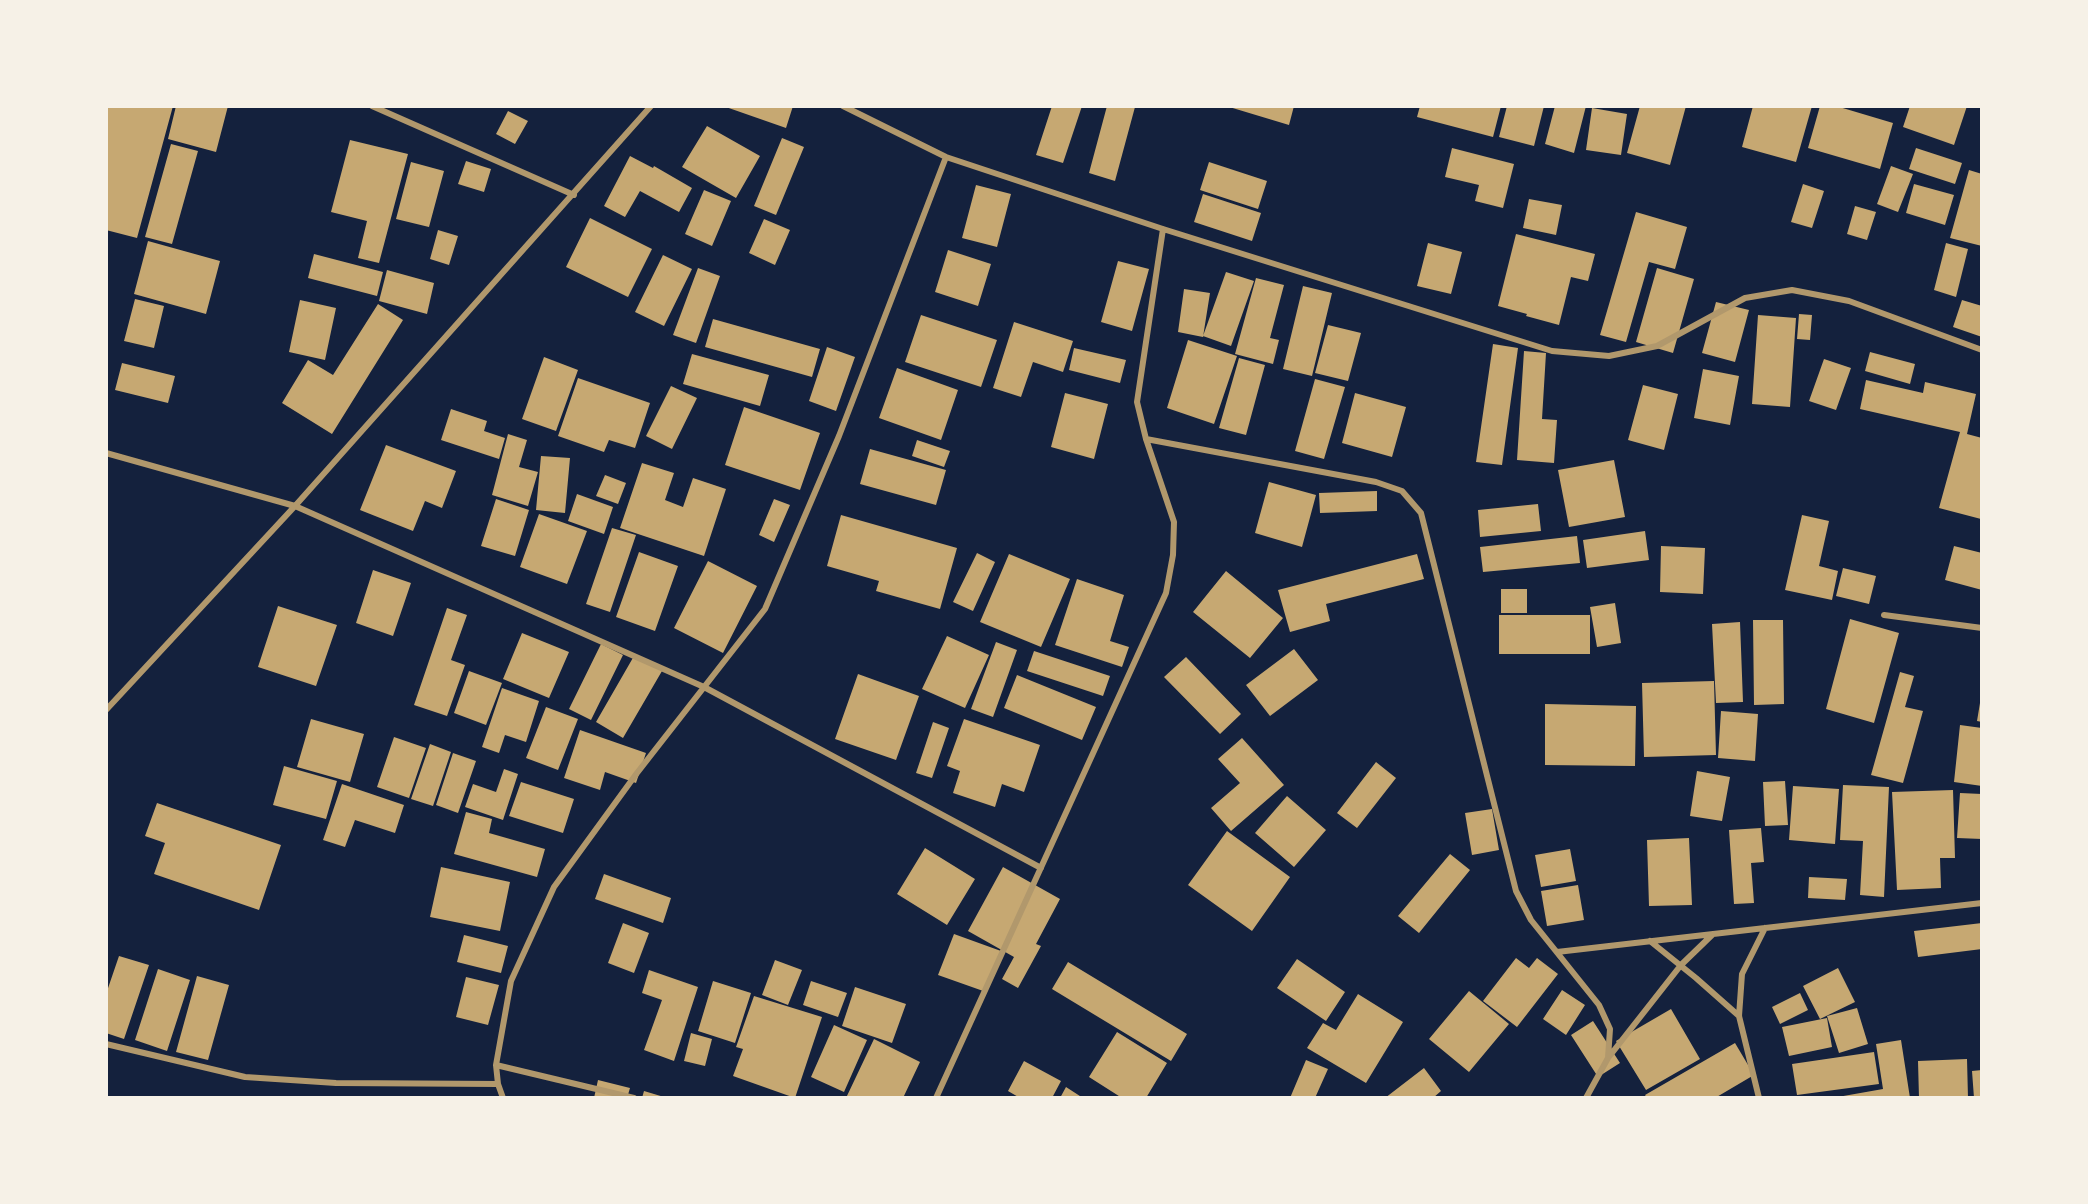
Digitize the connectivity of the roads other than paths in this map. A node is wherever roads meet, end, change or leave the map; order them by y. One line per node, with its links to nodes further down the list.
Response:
1 (372, 106): 5 (street)
2 (651, 106): 5 (street)
3 (843, 106): 4 (street)
4 (946, 157): 6 (street); 13 (street)
5 (574, 195): 10 (street)
6 (1164, 229): 7 (street); 8 (street)
7 (1982, 351)
8 (1146, 438): 15 (street); 20 (street)
9 (106, 453): 10 (street)
10 (295, 506): 13 (street); 14 (street)
11 (1884, 615): 12 (street)
12 (1982, 628)
13 (704, 687): 15 (street); 25 (street)
14 (106, 710)
15 (1041, 868): 29 (street)
16 (1982, 903): 17 (street)
17 (1765, 928): 18 (street); 22 (street)
18 (1712, 934): 19 (street); 21 (street)
19 (1650, 941): 20 (street); 21 (street)
20 (1557, 952): 24 (street)
21 (1681, 965): 22 (street); 24 (street)
22 (1738, 1016): 31 (street)
23 (106, 1044): 26 (street)
24 (1608, 1058): 30 (street)
25 (496, 1065): 26 (street); 28 (street)
26 (498, 1084): 27 (street)
27 (503, 1098)
28 (634, 1098)
29 (936, 1098)
30 (1586, 1098)
31 (1759, 1098)

